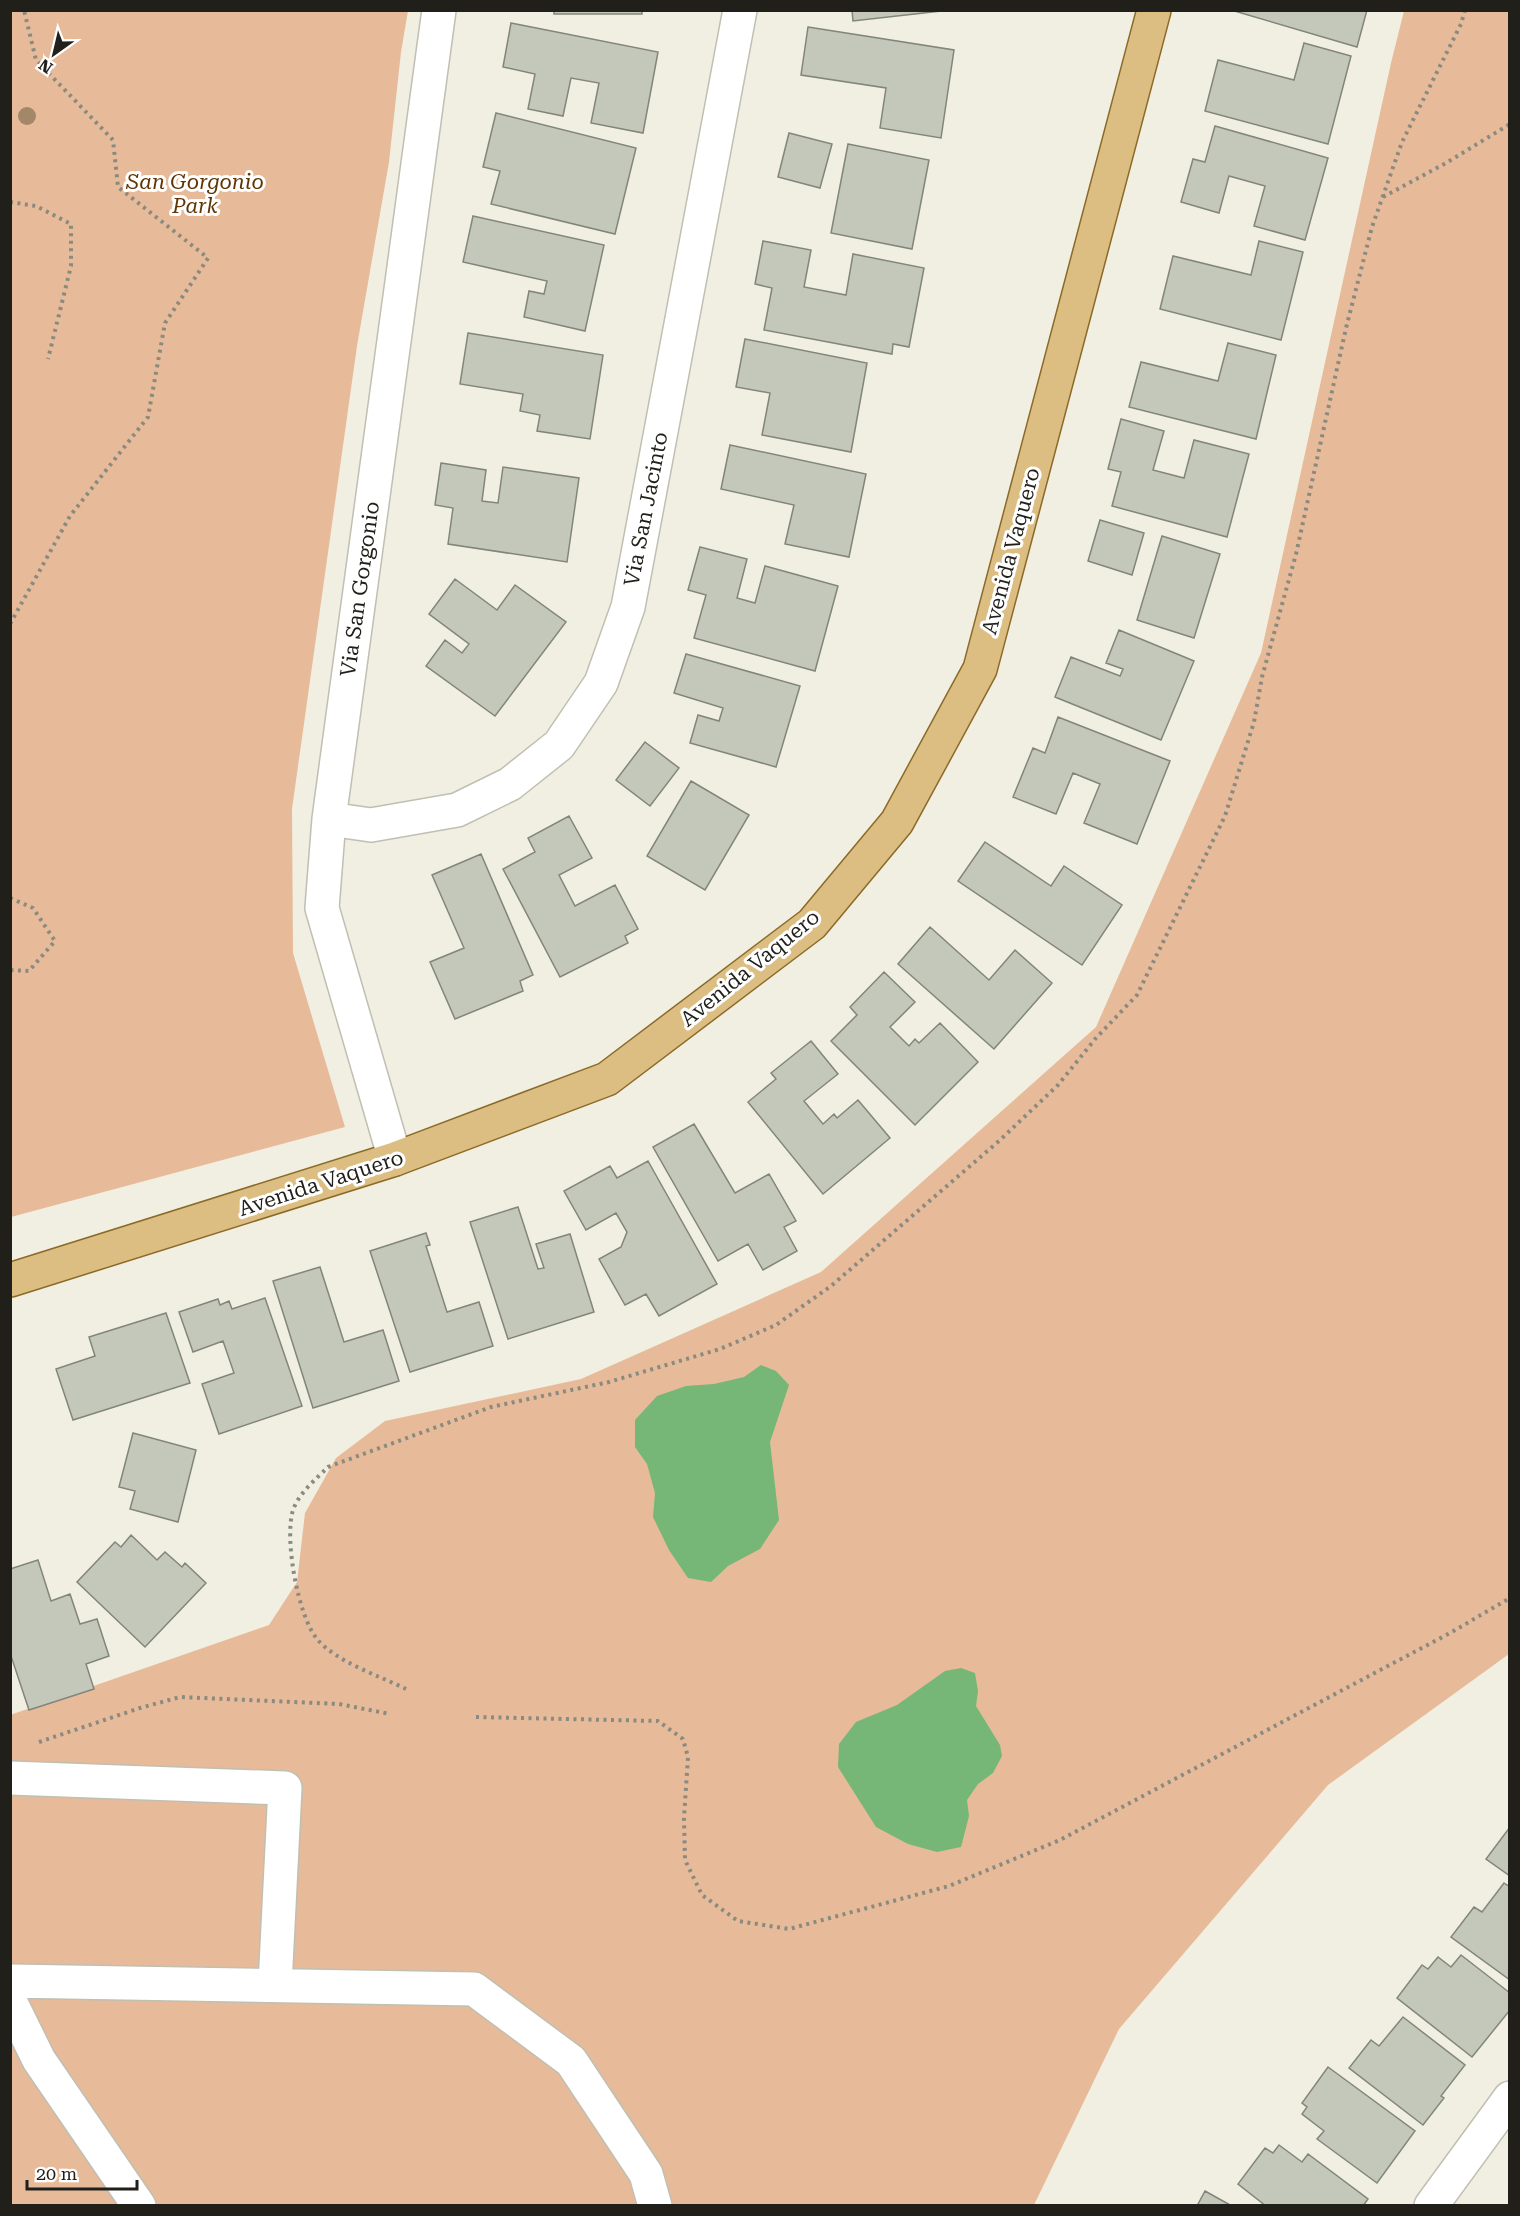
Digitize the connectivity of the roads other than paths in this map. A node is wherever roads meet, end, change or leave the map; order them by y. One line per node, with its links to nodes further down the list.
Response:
1 (439, 10): 4 (street, Via San Gorgonio)
2 (740, 10): 4 (street, Via San Jacinto)
3 (1154, 10): 5 (main road, Avenida Vaquero)
4 (329, 819): 5 (street, Via San Gorgonio)
5 (395, 1159): 6 (main road, Avenida Vaquero)
6 (10, 1280)
7 (10, 1778): 9 (street)
8 (10, 1981): 9 (street)
9 (275, 1985): 13 (street)
10 (10, 2001): 12 (street)
11 (1509, 2098): 14 (street)
12 (139, 2205)
13 (655, 2205)
14 (1431, 2205)

